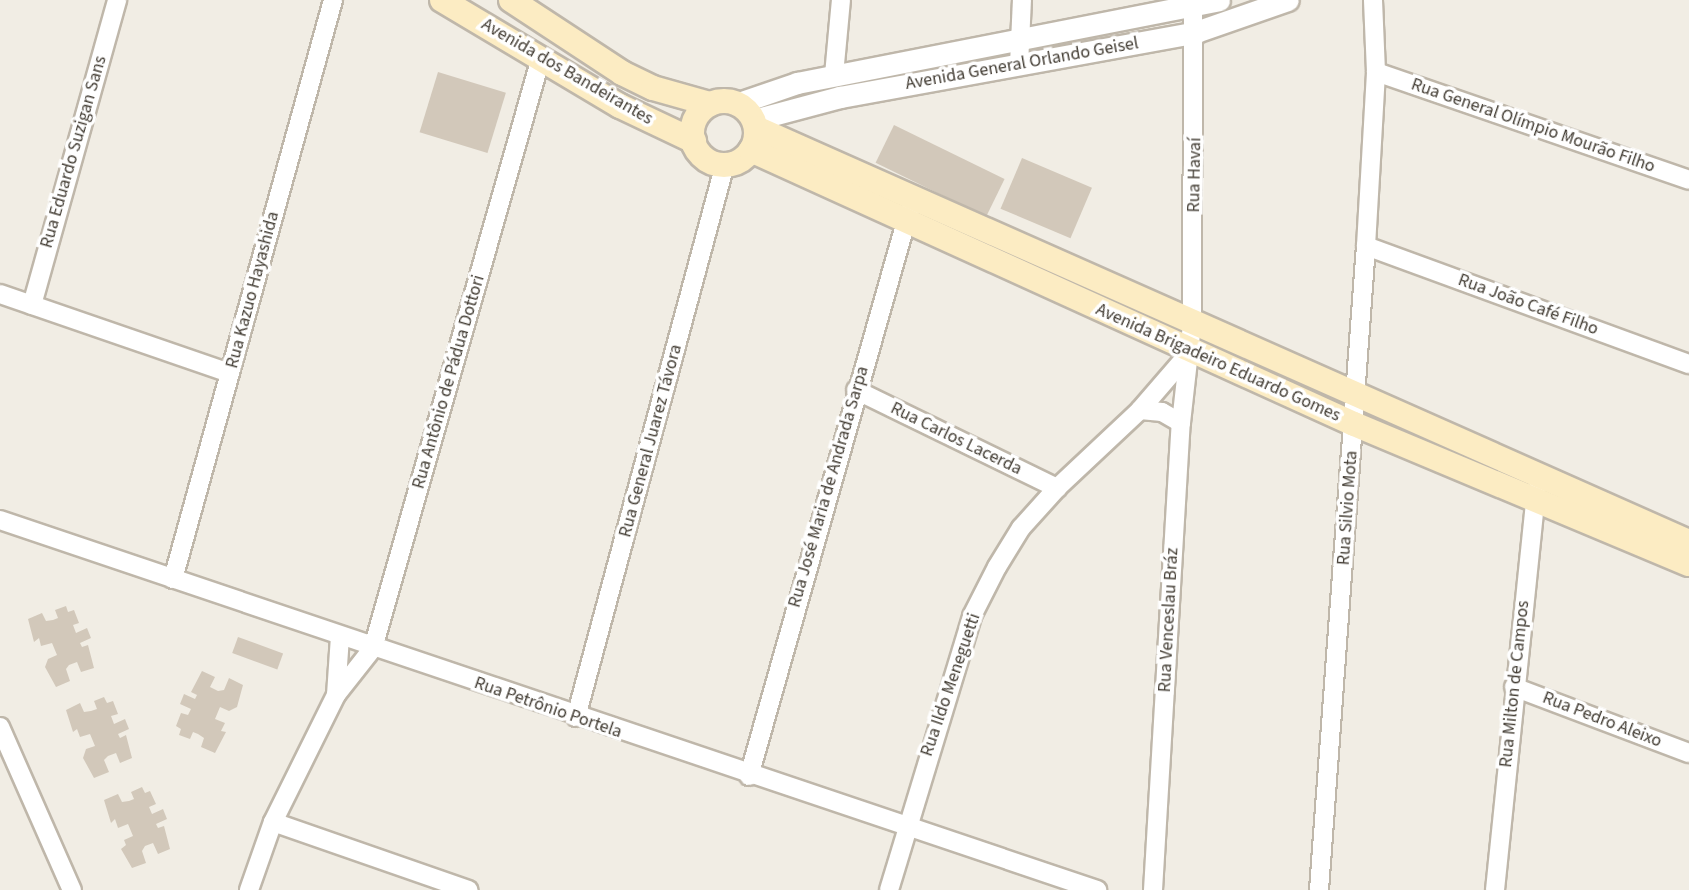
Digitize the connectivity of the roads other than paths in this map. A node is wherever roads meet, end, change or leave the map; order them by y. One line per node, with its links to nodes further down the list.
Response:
1 (117, 0): 25 (street, Rua Eduardo Suzigan Sans)
2 (333, 0): 29 (street, Rua Kazuo Hayashida)
3 (442, 0): 13 (main road, Avenida dos Bandeirantes)
4 (511, 0): 17 (main road, Avenida dos Bandeirantes)
5 (841, 0): 16 (street)
6 (1022, 0): 12 (street)
7 (1219, 0): 10 (street, Avenida General Orlando Geisel)
8 (1288, 0): 11 (street, Avenida General Orlando Geisel)
9 (1373, 0): 15 (street, Rua Silvio Mota)
10 (1194, 4): 11 (street, Rua Havaí); 12 (street, Avenida General Orlando Geisel)
11 (1196, 32): 14 (street, Avenida General Orlando Geisel); 26 (street, Rua Havaí)
12 (1017, 42): 14 (street); 16 (street, Avenida General Orlando Geisel)
13 (541, 58): 19 (main road, Avenida dos Bandeirantes); 42 (street, Rua Antônio de Pádua Dottori)
14 (1019, 65): 18 (street, Avenida General Orlando Geisel)
15 (1376, 72): 21 (street, Rua General Olímpio Mourão Filho); 23 (street, Rua Silvio Mota)
16 (834, 75): 18 (street, Avenida General Orlando Geisel)
17 (710, 104): 18 (main road); 19 (main road)
18 (750, 126): 20 (main road); 22 (main road, Avenida Brigadeiro Eduardo Gomes)
19 (694, 141): 20 (main road)
20 (725, 164): 45 (street, Rua General Juarez Távora)
21 (1689, 180)
22 (909, 210): 26 (main road, Avenida Brigadeiro Eduardo Gomes); 27 (main road, Avenida Brigadeiro Eduardo Gomes); 30 (street, Rua José Maria de Andrada Sarpa)
23 (1366, 246): 28 (street, Rua João Café Filho); 31 (street, Rua Silvio Mota)
24 (0, 294): 25 (street)
25 (32, 305): 29 (street)
26 (1192, 325): 27 (street, Rua Havaí); 31 (main road, Avenida Brigadeiro Eduardo Gomes)
27 (1191, 351): 32 (street, Rua Ildo Meneguetti); 33 (street, Rua Venceslau Bráz); 34 (main road, Avenida Brigadeiro Eduardo Gomes)
28 (1689, 364)
29 (230, 373): 40 (street, Rua Kazuo Hayashida)
30 (856, 390): 35 (street, Rua Carlos Lacerda); 48 (street, Rua José Maria de Andrada Sarpa)
31 (1356, 397): 34 (street, Rua Silvio Mota); 36 (main road, Avenida Brigadeiro Eduardo Gomes)
32 (1140, 410): 33 (street); 35 (street, Rua Ildo Meneguetti)
33 (1181, 423): 56 (street, Rua Venceslau Bráz)
34 (1354, 424): 36 (main road, Avenida Brigadeiro Eduardo Gomes); 57 (street, Rua Silvio Mota)
35 (1057, 488): 50 (street, Rua Ildo Meneguetti)
36 (1536, 489): 38 (main road, Avenida Brigadeiro Eduardo Gomes); 39 (main road, Avenida Brigadeiro Eduardo Gomes); 43 (street, Rua Milton de Campos)
37 (0, 520): 40 (street, Rua Petrônio Portela)
38 (1689, 542)
39 (1689, 564)
40 (173, 579): 41 (street, Rua Petrônio Portela)
41 (340, 637): 42 (street, Rua Petrônio Portela); 44 (street, Rua Antônio de Pádua Dottori)
42 (373, 648): 44 (street, Rua Antônio de Pádua Dottori); 45 (street, Rua Petrônio Portela)
43 (1514, 687): 47 (street, Rua Pedro Aleixo); 58 (street, Rua Milton de Campos)
44 (335, 695): 49 (street, Rua Antônio de Pádua Dottori)
45 (576, 717): 48 (street, Rua Petrônio Portela)
46 (0, 727): 51 (street)
47 (1689, 753)
48 (749, 776): 50 (street, Rua Petrônio Portela)
49 (273, 822): 52 (street, Rua Antônio de Pádua Dottori); 53 (street)
50 (904, 829): 54 (street, Rua Ildo Meneguetti); 55 (street, Rua Petrônio Portela)
51 (72, 890)
52 (249, 890)
53 (468, 890)
54 (889, 890)
55 (1097, 890)
56 (1153, 890)
57 (1319, 890)
58 (1495, 890)

